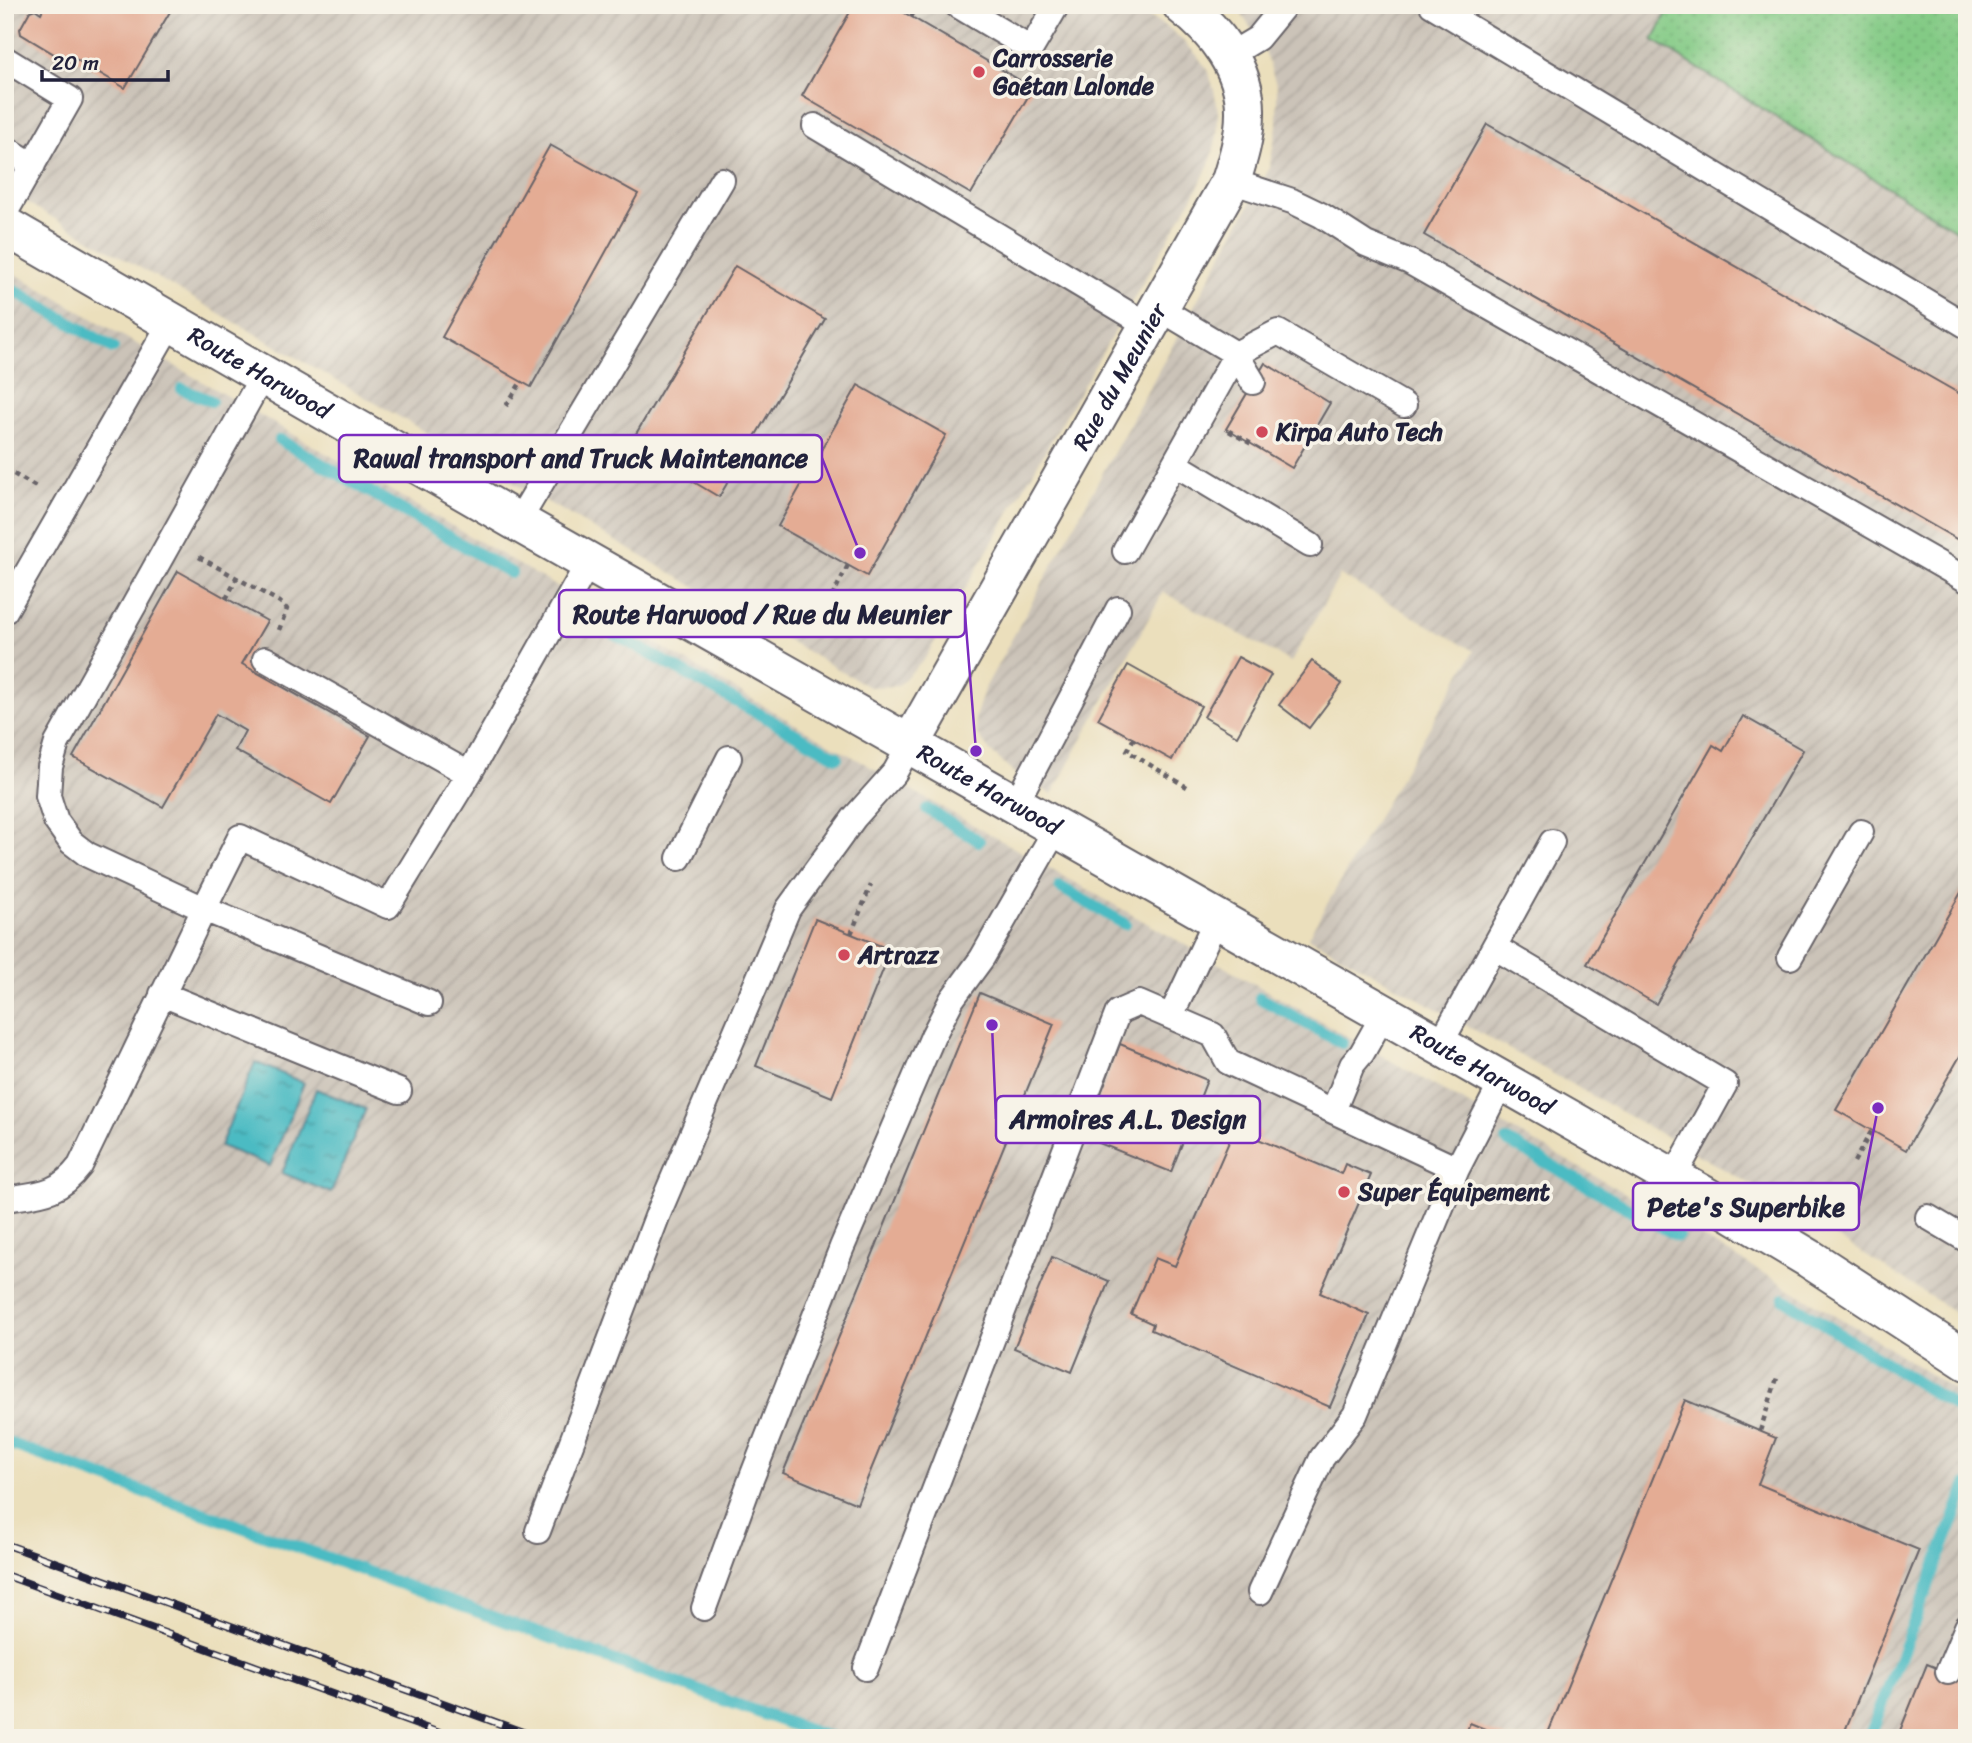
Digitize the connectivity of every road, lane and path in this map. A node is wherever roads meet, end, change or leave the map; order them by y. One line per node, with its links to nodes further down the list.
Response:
1 (918, 5): 7 (path)
2 (957, 5): 3 (lane)
3 (1058, 5)
4 (1182, 5): 8 (main road, Rue du Meunier)
5 (1285, 5): 8 (lane)
6 (1432, 5): 19 (lane)
7 (911, 17)
8 (1228, 56): 14 (main road, Rue du Meunier)
9 (5, 59): 12 (lane)
10 (815, 126): 17 (lane)
11 (5, 148): 12 (lane)
12 (33, 165): 15 (lane)
13 (722, 180): 29 (lane)
14 (1231, 181): 17 (main road, Rue du Meunier); 36 (lane)
15 (5, 213)
16 (5, 226): 18 (main road, Route Harwood)
17 (1154, 317): 20 (lane); 44 (main road, Rue du Meunier)
18 (172, 322): 21 (main road, Route Harwood); 40 (lane)
19 (1967, 326)
20 (1236, 354): 23 (lane); 24 (lane); 27 (lane)
21 (263, 375): 29 (main road, Route Harwood); 54 (lane)
22 (521, 382): 25 (path)
23 (1254, 382)
24 (1404, 405)
25 (506, 406)
26 (639, 450): 28 (path)
27 (1175, 464): 30 (lane); 32 (lane)
28 (623, 478)
29 (518, 522): 33 (main road, Route Harwood)
30 (1310, 545)
31 (190, 551): 35 (path)
32 (1125, 551)
33 (589, 562): 44 (main road, Route Harwood); 46 (lane)
34 (848, 565): 37 (path)
35 (237, 578): 38 (path); 41 (path)
36 (1967, 580)
37 (832, 597)
38 (226, 599)
39 (1118, 609): 48 (lane)
40 (5, 611)
41 (286, 617)
42 (265, 659): 46 (lane)
43 (1134, 738): 47 (path)
44 (910, 745): 48 (main road, Route Harwood); 77 (lane)
45 (729, 758): 52 (lane)
46 (470, 774): 54 (lane)
47 (1186, 787)
48 (1015, 805): 49 (main road, Route Harwood)
49 (1056, 829): 55 (main road, Route Harwood); 79 (lane)
50 (1861, 832): 58 (lane)
51 (1552, 842): 57 (lane)
52 (679, 858)
53 (871, 885): 56 (path)
54 (204, 909): 59 (lane); 60 (lane)
55 (1216, 920): 61 (main road, Route Harwood); 62 (lane)
56 (851, 934)
57 (1494, 947): 63 (lane); 70 (lane)
58 (1790, 957)
59 (162, 994): 65 (lane); 71 (lane)
60 (429, 1003)
61 (1384, 1014): 63 (main road, Route Harwood); 66 (lane)
62 (1171, 1016): 66 (lane); 81 (lane)
63 (1439, 1046): 64 (main road, Route Harwood)
64 (1502, 1082): 69 (lane); 70 (main road, Route Harwood)
65 (398, 1091)
66 (1333, 1111): 69 (lane)
67 (1872, 1130): 68 (path)
68 (1854, 1162)
69 (1457, 1170): 78 (lane)
70 (1673, 1178): 74 (main road, Route Harwood)
71 (5, 1199)
72 (1928, 1217): 73 (lane)
73 (1967, 1240)
74 (1967, 1361)
75 (1778, 1375): 76 (path)
76 (1760, 1431)
77 (538, 1531)
78 (1260, 1592)
79 (704, 1608)
80 (1967, 1627): 82 (lane)
81 (866, 1668)
82 (1948, 1672)

